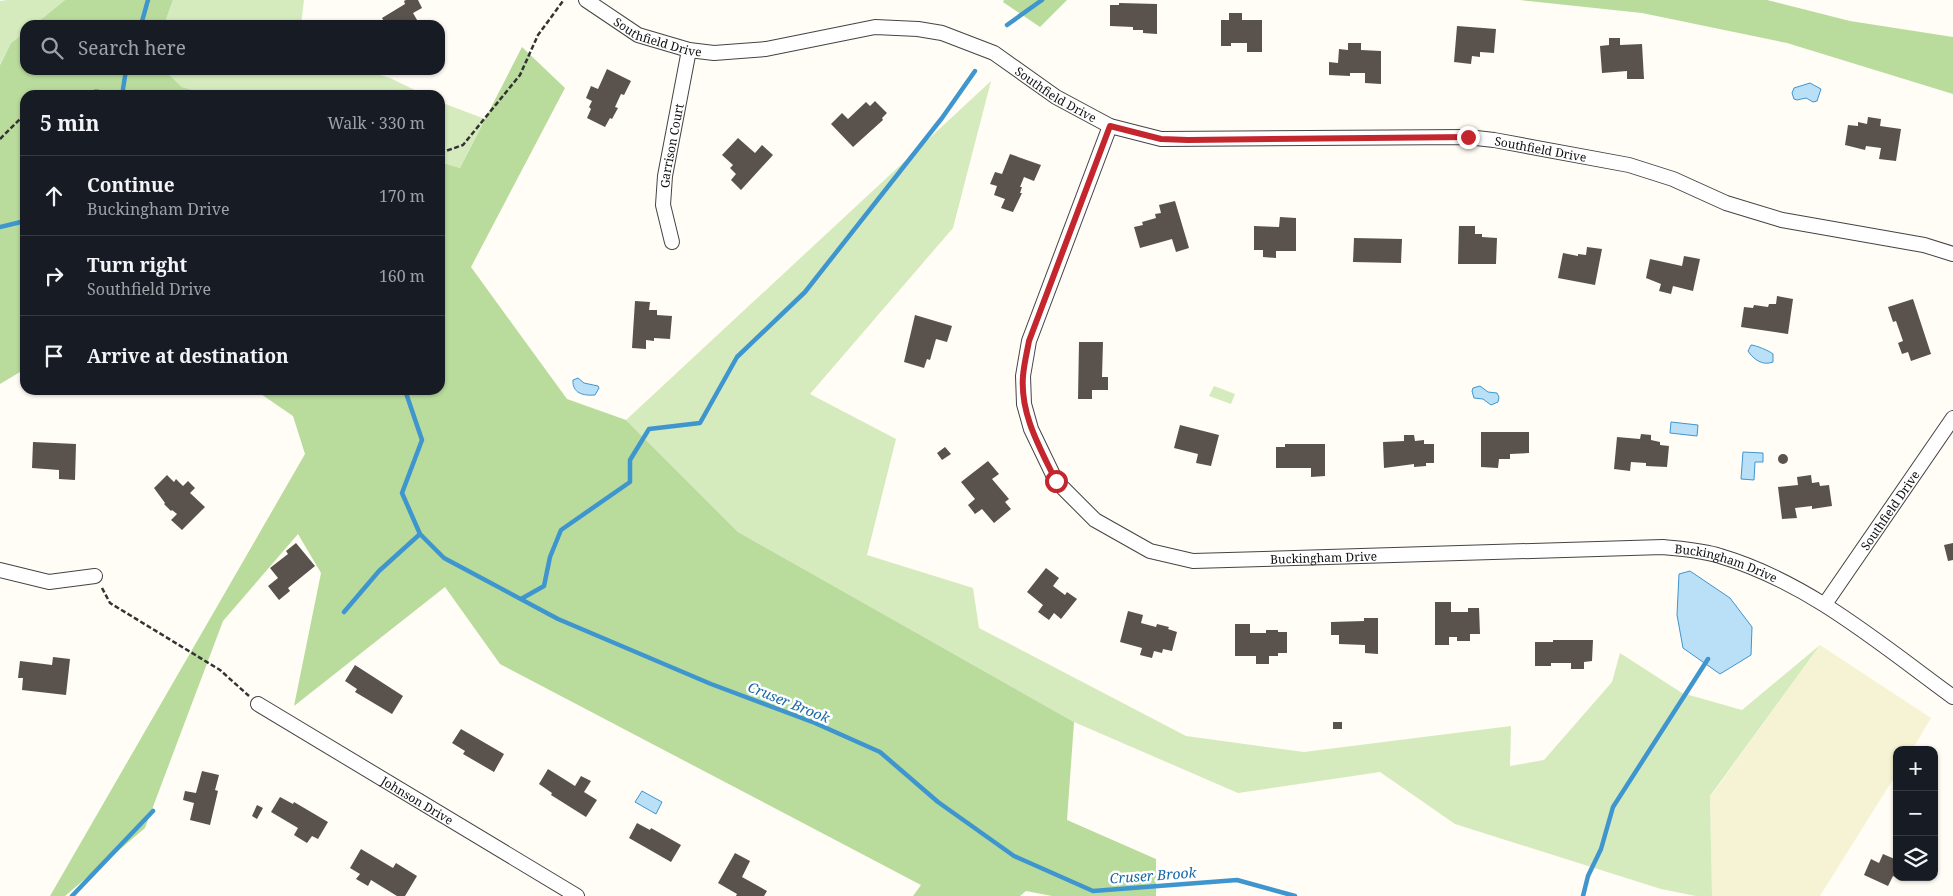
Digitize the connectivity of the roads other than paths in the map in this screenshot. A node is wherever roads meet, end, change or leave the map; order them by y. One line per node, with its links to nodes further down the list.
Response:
1 (586, 0): 2 (street, Southfield Drive)
2 (689, 50): 3 (street, Southfield Drive); 4 (street, Garrison Court)
3 (1110, 126): 5 (street, Southfield Drive); 9 (street, Buckingham Drive)
4 (672, 242)
5 (1953, 254)
6 (1953, 418): 9 (street, Southfield Drive)
7 (0, 570): 8 (street)
8 (95, 576)
9 (1825, 604): 10 (street, Buckingham Drive)
10 (1953, 697)
11 (258, 704): 12 (street, Johnson Drive)
12 (577, 896)

